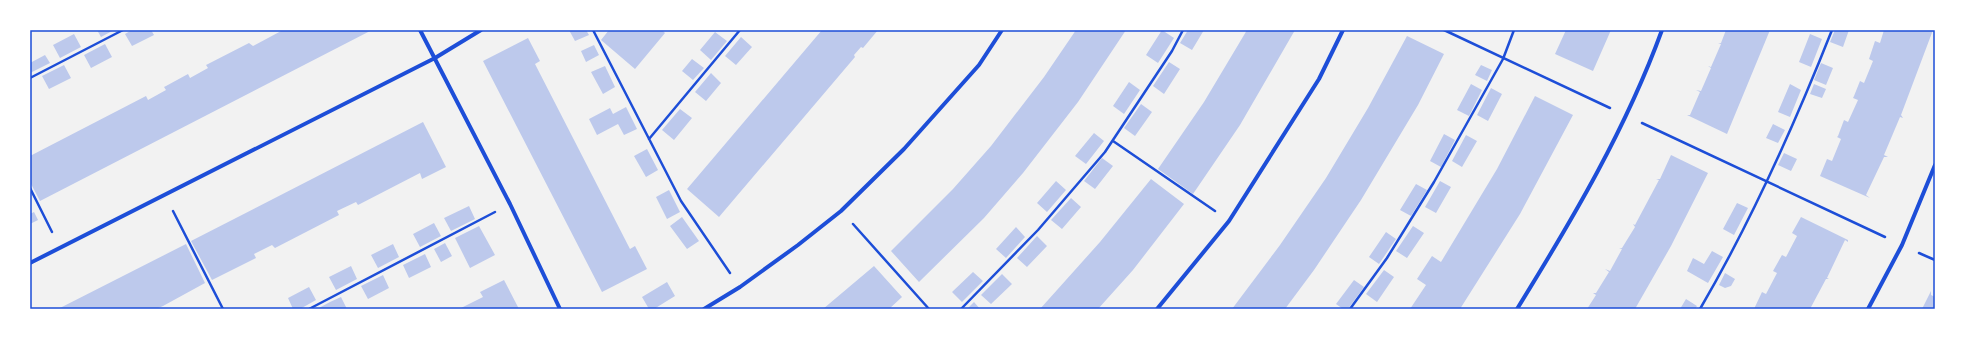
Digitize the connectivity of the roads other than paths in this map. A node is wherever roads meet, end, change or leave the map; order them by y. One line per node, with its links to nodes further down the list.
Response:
1 (420, 30): 6 (street)
2 (482, 30): 6 (street)
3 (1002, 30): 10 (street)
4 (1343, 30): 11 (street)
5 (1662, 30): 12 (street)
6 (435, 58): 8 (street); 9 (street)
7 (1935, 165): 13 (street)
8 (30, 263)
9 (560, 309)
10 (704, 309)
11 (1157, 309)
12 (1516, 309)
13 (1868, 309)

